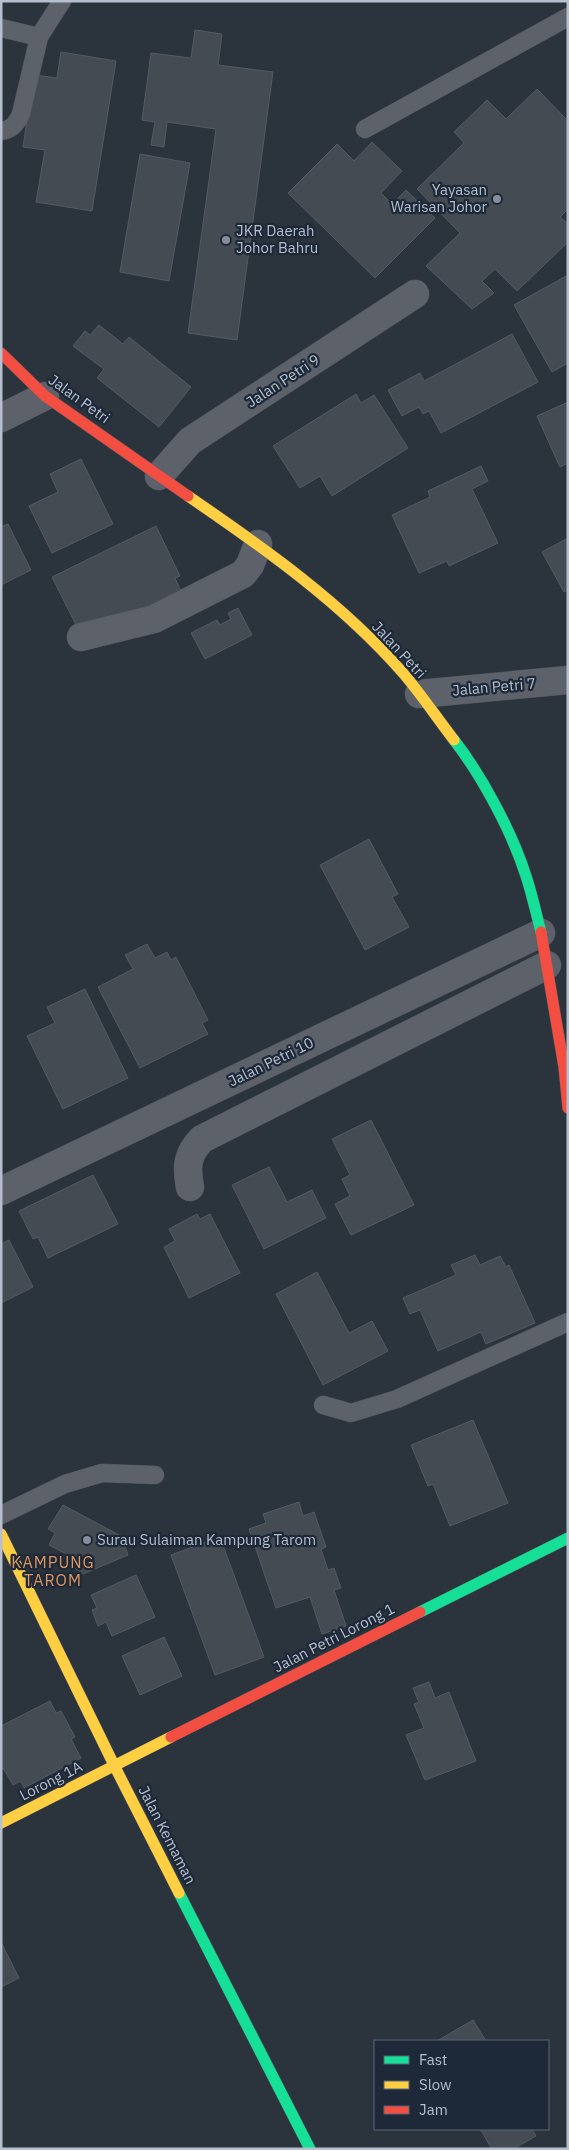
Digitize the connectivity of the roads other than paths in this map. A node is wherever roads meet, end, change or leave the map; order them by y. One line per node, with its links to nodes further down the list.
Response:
1 (62, 1): 4 (lane)
2 (568, 17): 5 (lane)
3 (1, 28): 4 (lane)
4 (39, 37): 6 (lane)
5 (365, 129)
6 (1, 131)
7 (415, 294): 11 (street, Jalan Petri 9)
8 (1, 353): 9 (street, Jalan Petri)
9 (46, 396): 10 (street); 11 (street, Jalan Petri)
10 (1, 418)
11 (159, 476): 12 (street, Jalan Petri)
12 (258, 544): 13 (street); 15 (street, Jalan Petri)
13 (81, 637)
14 (568, 680): 15 (street, Jalan Petri 7)
15 (419, 694): 16 (street, Jalan Petri)
16 (541, 933): 17 (street, Jalan Petri); 20 (street, Jalan Petri 10)
17 (547, 965): 18 (street, Jalan Petri); 19 (street)
18 (568, 1108)
19 (190, 1187)
20 (1, 1192)
21 (568, 1322): 22 (lane)
22 (323, 1405)
23 (155, 1475): 24 (lane)
24 (1, 1515)
25 (1, 1534): 27 (street, Jalan Kemaman)
26 (568, 1538): 27 (street, Jalan Petri Lorong 1)
27 (114, 1765): 28 (street, Lorong 1A); 29 (street, Jalan Kemaman)
28 (1, 1823)
29 (310, 2149)

